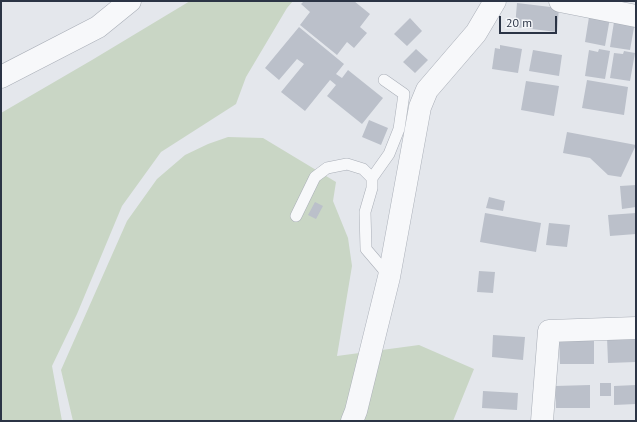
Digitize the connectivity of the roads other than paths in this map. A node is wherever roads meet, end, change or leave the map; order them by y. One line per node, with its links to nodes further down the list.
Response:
1 (130, 1): 5 (street)
2 (495, 1): 9 (street)
3 (560, 1): 4 (street)
4 (636, 16)
5 (1, 77)
6 (384, 80): 7 (lane)
7 (372, 178): 8 (lane); 9 (lane)
8 (296, 216)
9 (389, 277): 11 (street)
10 (636, 328): 12 (street)
11 (352, 421)
12 (542, 421)

